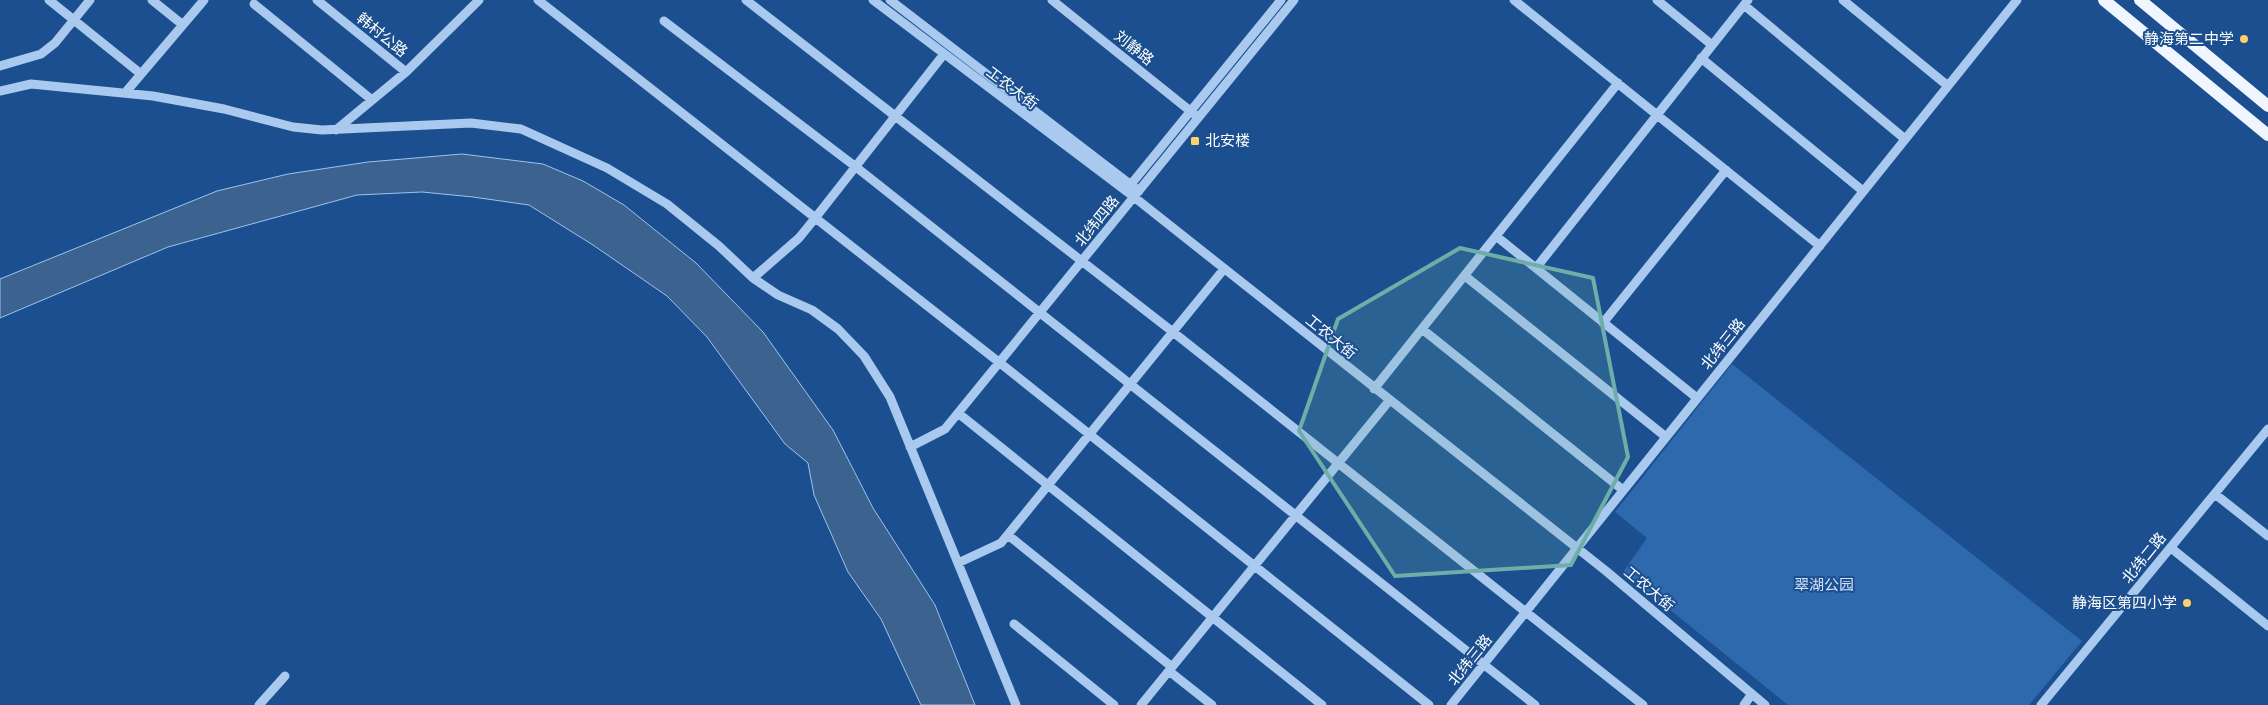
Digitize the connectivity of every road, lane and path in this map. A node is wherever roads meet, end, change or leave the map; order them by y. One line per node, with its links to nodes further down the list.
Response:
1 (48, 0): 22 (street)
2 (90, 0): 22 (street)
3 (152, 0): 24 (street)
4 (204, 0): 24 (street)
5 (317, 0): 29 (street, 韩村公路)
6 (479, 0): 29 (street)
7 (538, 0): 49 (street)
8 (746, 0): 39 (street)
9 (873, 0): 26 (street, 工农大街)
10 (890, 0): 46 (street, 工农大街)
11 (1052, 0): 37 (street, 刘静路)
12 (1281, 0): 37 (street, 北纬四路)
13 (1294, 0): 40 (street, 北纬四路)
14 (1514, 0): 31 (street)
15 (1657, 0): 25 (street)
16 (1843, 0): 32 (street)
17 (2017, 0): 32 (street, 北纬三路)
18 (2104, 0): 42 (main road)
19 (2140, 0): 36 (main road)
20 (1746, 2): 25 (street); 43 (street)
21 (254, 4): 35 (street)
22 (73, 20): 28 (street); 30 (street)
23 (664, 21): 44 (street)
24 (183, 25): 30 (street)
25 (1712, 45): 27 (street)
26 (944, 54): 39 (street); 46 (street, 工农大街)
27 (1701, 58): 38 (street); 47 (street)
28 (0, 66)
29 (406, 72): 35 (street)
30 (141, 74): 34 (street)
31 (1618, 83): 38 (street); 50 (street)
32 (1948, 86): 43 (street, 北纬三路)
33 (0, 91): 34 (street)
34 (125, 93): 41 (street)
35 (372, 100): 41 (street)
36 (2268, 106)
37 (1190, 111): 40 (street, 刘静路); 46 (street, 北纬四路)
38 (1657, 114): 45 (street); 53 (street)
39 (896, 115): 44 (street); 52 (street)
40 (1198, 118): 48 (street, 北纬四路)
41 (336, 130): 56 (street)
42 (2268, 135)
43 (1905, 139): 47 (street, 北纬三路)
44 (856, 167): 49 (street); 57 (street)
45 (1726, 170): 51 (street); 58 (street)
46 (1128, 188): 48 (street, 工农大街)
47 (1863, 191): 51 (street, 北纬三路)
48 (1136, 194): 52 (street, 北纬四路); 54 (street, 工农大街)
49 (816, 218): 56 (street); 61 (street)
50 (1496, 236): 53 (street); 55 (street)
51 (1820, 246): 64 (street, 北纬三路)
52 (1082, 261): 57 (street, 北纬四路); 60 (street)
53 (1536, 268): 58 (street)
54 (1224, 269): 60 (street); 63 (street, 工农大街)
55 (1464, 276): 59 (street); 69 (street)
56 (753, 278): 70 (street)
57 (1040, 313): 61 (street, 北纬四路); 62 (street)
58 (1603, 323): 64 (street)
59 (1422, 329): 63 (street); 73 (street)
60 (1173, 332): 62 (street); 71 (street)
61 (1000, 362): 66 (street, 北纬四路); 68 (street)
62 (1130, 384): 68 (street); 75 (street)
63 (1374, 389): 65 (street, 工农大街)
64 (1697, 398): 69 (street, 北纬三路)
65 (1389, 400): 71 (street); 78 (street, 工农大街)
66 (958, 413): 70 (street, 北纬四路); 72 (street)
67 (2268, 429): 74 (street, 北纬二路)
68 (1089, 435): 72 (street); 81 (street)
69 (1666, 437): 73 (street, 北纬三路)
70 (910, 447): 80 (street)
71 (1339, 462): 75 (street); 82 (street)
72 (1049, 484): 76 (street); 83 (street)
73 (1623, 490): 78 (street, 北纬三路)
74 (2215, 494): 77 (street); 79 (street, 北纬二路)
75 (1296, 515): 81 (street); 86 (street)
76 (1008, 535): 80 (street); 87 (street)
77 (2268, 536)
78 (1577, 548): 82 (street, 北纬三路); 89 (street, 工农大街)
79 (2171, 548): 85 (street); 102 (street, 北纬二路)
80 (958, 563): 91 (street)
81 (1254, 566): 83 (street); 96 (street)
82 (1526, 611): 86 (street, 北纬三路); 99 (street)
83 (1213, 617): 87 (street); 95 (street)
84 (1014, 624): 92 (street)
85 (2268, 626)
86 (1484, 664): 97 (street, 北纬三路); 98 (street)
87 (1171, 669): 93 (street); 94 (street)
88 (285, 676): 90 (street)
89 (1752, 694): 100 (street); 101 (street, 工农大街)
90 (259, 705)
91 (1016, 705)
92 (1114, 705)
93 (1141, 705)
94 (1212, 705)
95 (1322, 705)
96 (1429, 705)
97 (1451, 705)
98 (1535, 705)
99 (1643, 705)
100 (1744, 705)
101 (1765, 705)
102 (2041, 705)

